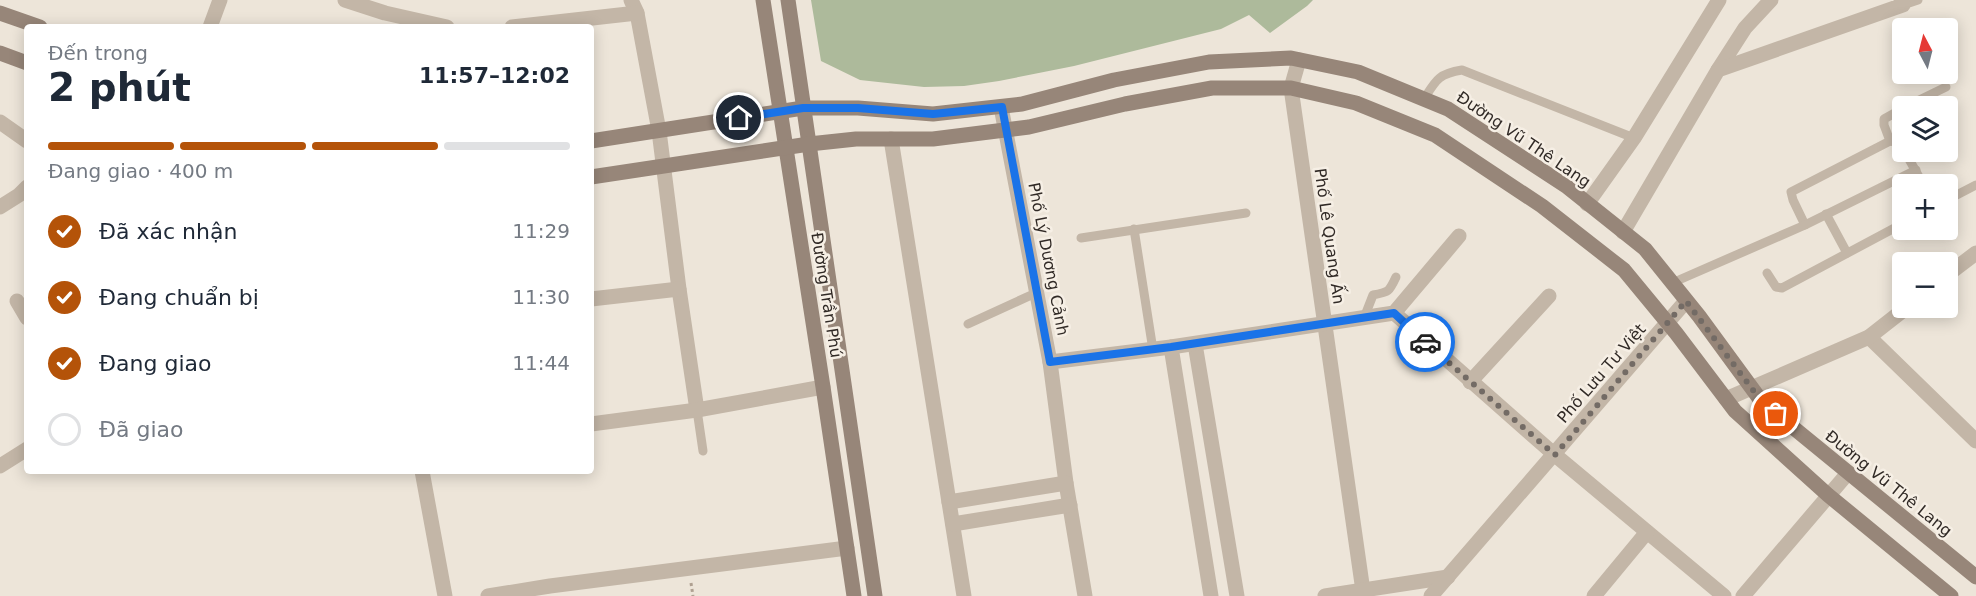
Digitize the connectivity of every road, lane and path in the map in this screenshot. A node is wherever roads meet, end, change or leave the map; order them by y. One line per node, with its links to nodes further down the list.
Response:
1 (220, 0): 13 (street)
2 (345, 0): 9 (street)
3 (763, 0): 26 (street, Đường Trần Phú)
4 (788, 0): 25 (street, Đường Trần Phú)
5 (1719, 0): 31 (street)
6 (1771, 0): 19 (street)
7 (1918, 0): 8 (lane)
8 (1902, 3): 19 (street)
9 (387, 6): 14 (street)
10 (634, 6): 15 (street); 30 (street)
11 (0, 13): 12 (street)
12 (31, 24)
13 (211, 24)
14 (438, 24)
15 (529, 24)
16 (0, 54): 18 (street)
17 (1299, 60): 21 (street, Phố Lê Quang Ấn); 23 (street, Đường Vũ Thê Lang); 24 (street, Đường Vũ Thê Lang)
18 (24, 62)
19 (1718, 70): 53 (street)
20 (1946, 87): 22 (lane)
21 (1291, 88): 29 (street); 72 (street); 74 (street, Phố Lê Quang Ấn)
22 (1928, 96)
23 (1424, 99): 31 (lane); 46 (street, Đường Vũ Thê Lang)
24 (1002, 107): 25 (street, Đường Vũ Thê Lang); 29 (street, Phố Lý Dương Cảnh)
25 (803, 108): 26 (street, Đường Vũ Thê Lang); 36 (street, Đường Trần Phú)
26 (779, 111): 30 (street, Đường Vũ Thê Lang); 37 (street, Đường Trần Phú)
27 (1892, 115): 35 (lane)
28 (0, 122): 32 (street)
29 (1006, 130): 33 (street); 63 (street, Phố Lý Dương Cảnh)
30 (659, 131): 34 (street, Đường Vũ Thê Lang); 39 (street)
31 (1634, 138): 46 (street)
32 (24, 139)
33 (891, 139): 36 (street); 95 (street)
34 (594, 141)
35 (1890, 141): 50 (lane)
36 (809, 144): 37 (street); 106 (street, Đường Trần Phú)
37 (785, 147): 39 (street); 81 (street, Đường Trần Phú)
38 (1911, 162): 40 (lane)
39 (665, 167): 42 (street); 62 (street)
40 (1916, 170): 41 (lane); 49 (lane)
41 (1918, 174)
42 (594, 177)
43 (1976, 185): 45 (lane)
44 (24, 190): 47 (street)
45 (1958, 194)
46 (1587, 204): 53 (street, Đường Vũ Thê Lang)
47 (0, 207)
48 (1246, 213): 51 (lane)
49 (1826, 214): 50 (lane); 56 (lane)
50 (1805, 225): 61 (lane)
51 (1134, 229): 55 (lane); 78 (lane)
52 (1892, 229): 56 (lane)
53 (1623, 232): 61 (street, Đường Vũ Thê Lang)
54 (1459, 236): 69 (street)
55 (1081, 238)
56 (1847, 253): 59 (lane)
57 (1976, 253): 58 (street)
58 (1958, 267)
59 (1767, 273)
60 (1396, 277): 70 (lane)
61 (1672, 283): 67 (street, Đường Vũ Thê Lang)
62 (679, 289): 65 (street); 84 (street)
63 (1038, 292): 73 (lane); 79 (street, Phố Lý Dương Cảnh)
64 (1549, 296): 80 (street)
65 (594, 299)
66 (17, 301): 68 (street)
67 (1686, 301): 72 (street, Phố Lưu Tư Việt); 82 (street, Đường Vũ Thê Lang)
68 (24, 313)
69 (1394, 313): 70 (street); 80 (street)
70 (1364, 318): 74 (street)
71 (1893, 318): 75 (street)
72 (1668, 323): 83 (street); 89 (street, Phố Lưu Tư Việt)
73 (968, 324)
74 (1325, 324): 76 (street); 102 (street, Phố Lê Quang Ấn)
75 (1869, 337): 82 (street); 86 (street)
76 (1195, 344): 77 (street); 110 (street)
77 (1171, 347): 78 (street); 109 (street)
78 (1153, 350): 79 (street)
79 (1050, 362): 93 (street, Phố Lý Dương Cảnh)
80 (1470, 382): 89 (street)
81 (823, 387): 84 (street); 99 (street, Đường Trần Phú)
82 (1751, 388): 83 (street); 91 (street, Đường Vũ Thê Lang)
83 (1726, 399): 94 (street)
84 (697, 410): 85 (street); 88 (lane)
85 (594, 424)
86 (1976, 441)
87 (24, 451): 90 (street)
88 (703, 451)
89 (1555, 455): 98 (street); 100 (street, Phố Lưu Tư Việt)
90 (0, 466)
91 (1848, 473): 94 (street); 101 (street, Đường Vũ Thê Lang)
92 (424, 474): 103 (street)
93 (1066, 483): 95 (street); 96 (street, Phố Lý Dương Cảnh)
94 (1828, 495): 115 (street); 116 (street)
95 (949, 502): 97 (street)
96 (1070, 505): 97 (street); 108 (street, Phố Lý Dương Cảnh)
97 (953, 524): 107 (street)
98 (1647, 532): 113 (street); 114 (street)
99 (847, 548): 104 (street); 105 (street, Đường Trần Phú)
100 (1448, 577): 102 (street); 112 (street, Phố Lưu Tư Việt)
101 (1976, 577)
102 (1362, 593): 111 (street)
103 (445, 596)
104 (488, 596)
105 (854, 596)
106 (875, 596)
107 (964, 596)
108 (1084, 596)
109 (1211, 596)
110 (1237, 596)
111 (1325, 596)
112 (1431, 596)
113 (1594, 596)
114 (1724, 596)
115 (1743, 596)
116 (1951, 596)

